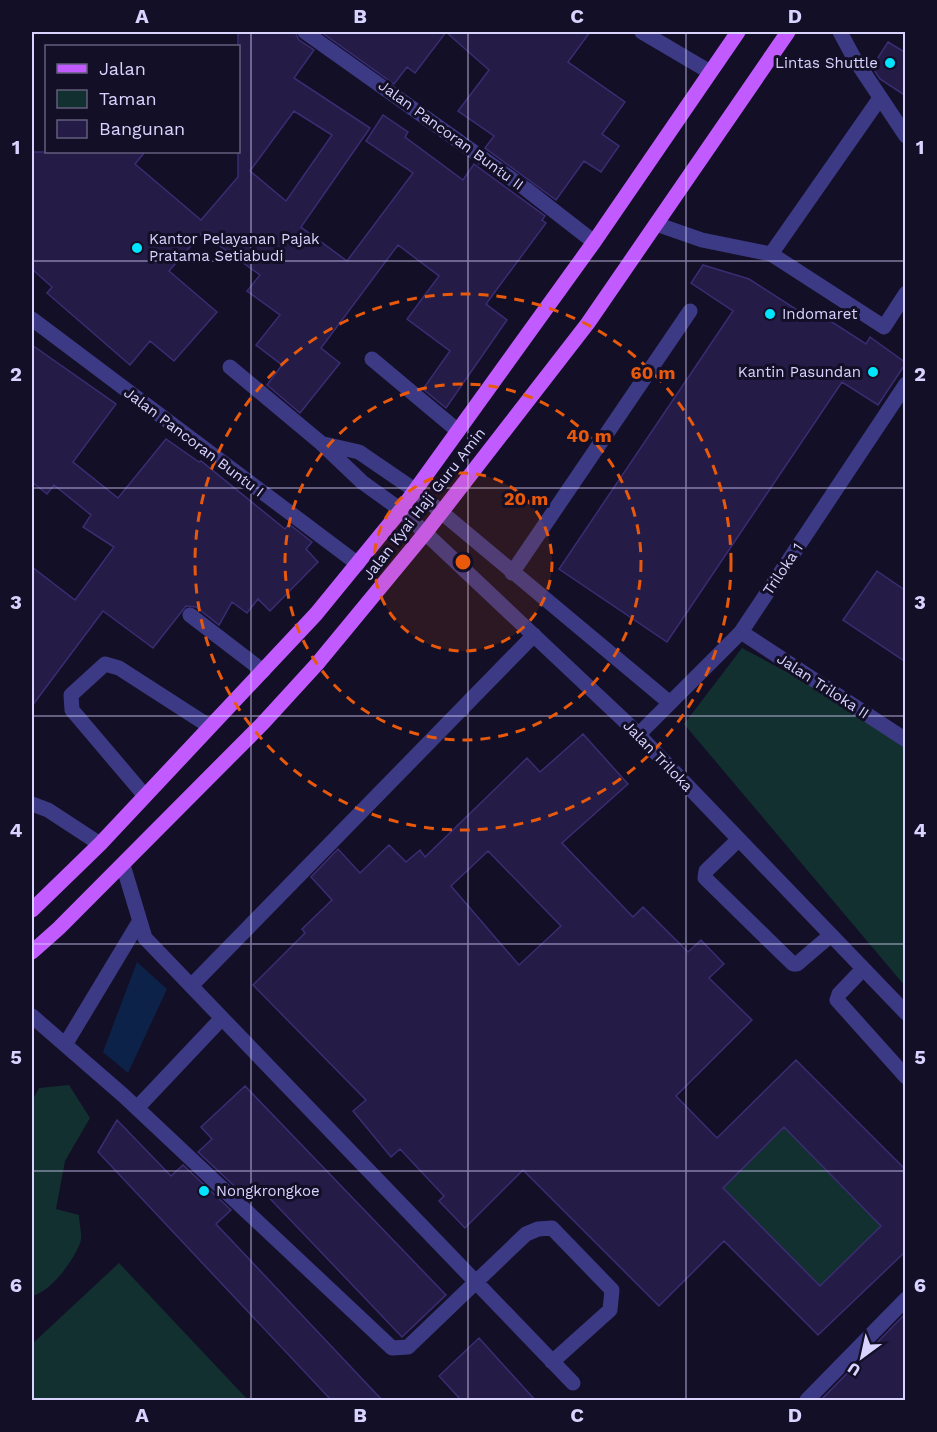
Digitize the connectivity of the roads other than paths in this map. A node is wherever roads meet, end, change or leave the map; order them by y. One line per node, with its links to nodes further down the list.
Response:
1 (305, 32): 10 (street, Jalan Pancoran Buntu II)
2 (642, 32): 6 (street)
3 (738, 32): 6 (main road, Jalan Kyai Haji Guru Amin)
4 (788, 32): 9 (main road, Jalan Kyai Haji Guru Amin)
5 (840, 32): 7 (street)
6 (710, 72): 10 (main road, Jalan Kyai Haji Guru Amin)
7 (880, 98): 8 (street); 11 (street)
8 (906, 136)
9 (656, 224): 11 (street); 22 (main road, Jalan Kyai Haji Guru Amin)
10 (594, 242): 18 (main road, Jalan Kyai Haji Guru Amin)
11 (771, 254): 12 (street)
12 (906, 293)
13 (690, 311): 25 (street)
14 (32, 319): 24 (street, Jalan Pancoran Buntu I)
15 (372, 359): 18 (street)
16 (230, 367): 19 (street, Jalan Triloka)
17 (906, 384): 27 (street, Triloka 1)
18 (458, 431): 20 (main road, Jalan Kyai Haji Guru Amin)
19 (321, 443): 20 (street); 21 (street, Jalan Triloka)
20 (416, 491): 21 (main road, Jalan Kyai Haji Guru Amin); 22 (street)
21 (401, 510): 23 (street, Jalan Triloka); 24 (main road, Jalan Kyai Haji Guru Amin)
22 (442, 511): 23 (main road, Jalan Kyai Haji Guru Amin); 25 (street)
23 (426, 532): 28 (street, Jalan Triloka); 38 (main road, Jalan Kyai Haji Guru Amin)
24 (358, 564): 29 (main road, Jalan Kyai Haji Guru Amin)
25 (512, 573): 30 (street)
26 (190, 615): 29 (street)
27 (741, 632): 30 (street, Triloka 1); 33 (street, Jalan Triloka II)
28 (534, 635): 32 (street, Jalan Triloka); 44 (street)
29 (263, 671): 31 (main road, Jalan Kyai Haji Guru Amin)
30 (670, 703): 32 (street, Triloka 1)
31 (209, 726): 34 (main road, Jalan Kyai Haji Guru Amin); 34 (street)
32 (638, 735): 36 (street, Jalan Triloka)
33 (906, 740)
34 (145, 796): 37 (main road, Jalan Kyai Haji Guru Amin)
35 (32, 804): 37 (street)
36 (738, 840): 41 (street, Jalan Triloka); 41 (street)
37 (100, 844): 39 (main road, Jalan Kyai Haji Guru Amin)
38 (123, 865): 40 (street); 42 (main road, Jalan Kyai Haji Guru Amin)
39 (32, 908)
40 (140, 922): 44 (street); 48 (street)
41 (831, 935): 43 (street, Jalan Triloka)
42 (32, 952)
43 (863, 969): 45 (street, Jalan Triloka); 49 (street)
44 (188, 982): 47 (street)
45 (906, 1013)
46 (32, 1016): 48 (street)
47 (222, 1018): 50 (street); 51 (street)
48 (65, 1045): 50 (street)
49 (906, 1077)
50 (137, 1108): 51 (street)
51 (477, 1282): 53 (street); 53 (street)
52 (906, 1299): 55 (street)
53 (552, 1362): 54 (street)
54 (573, 1383)
55 (807, 1401)

